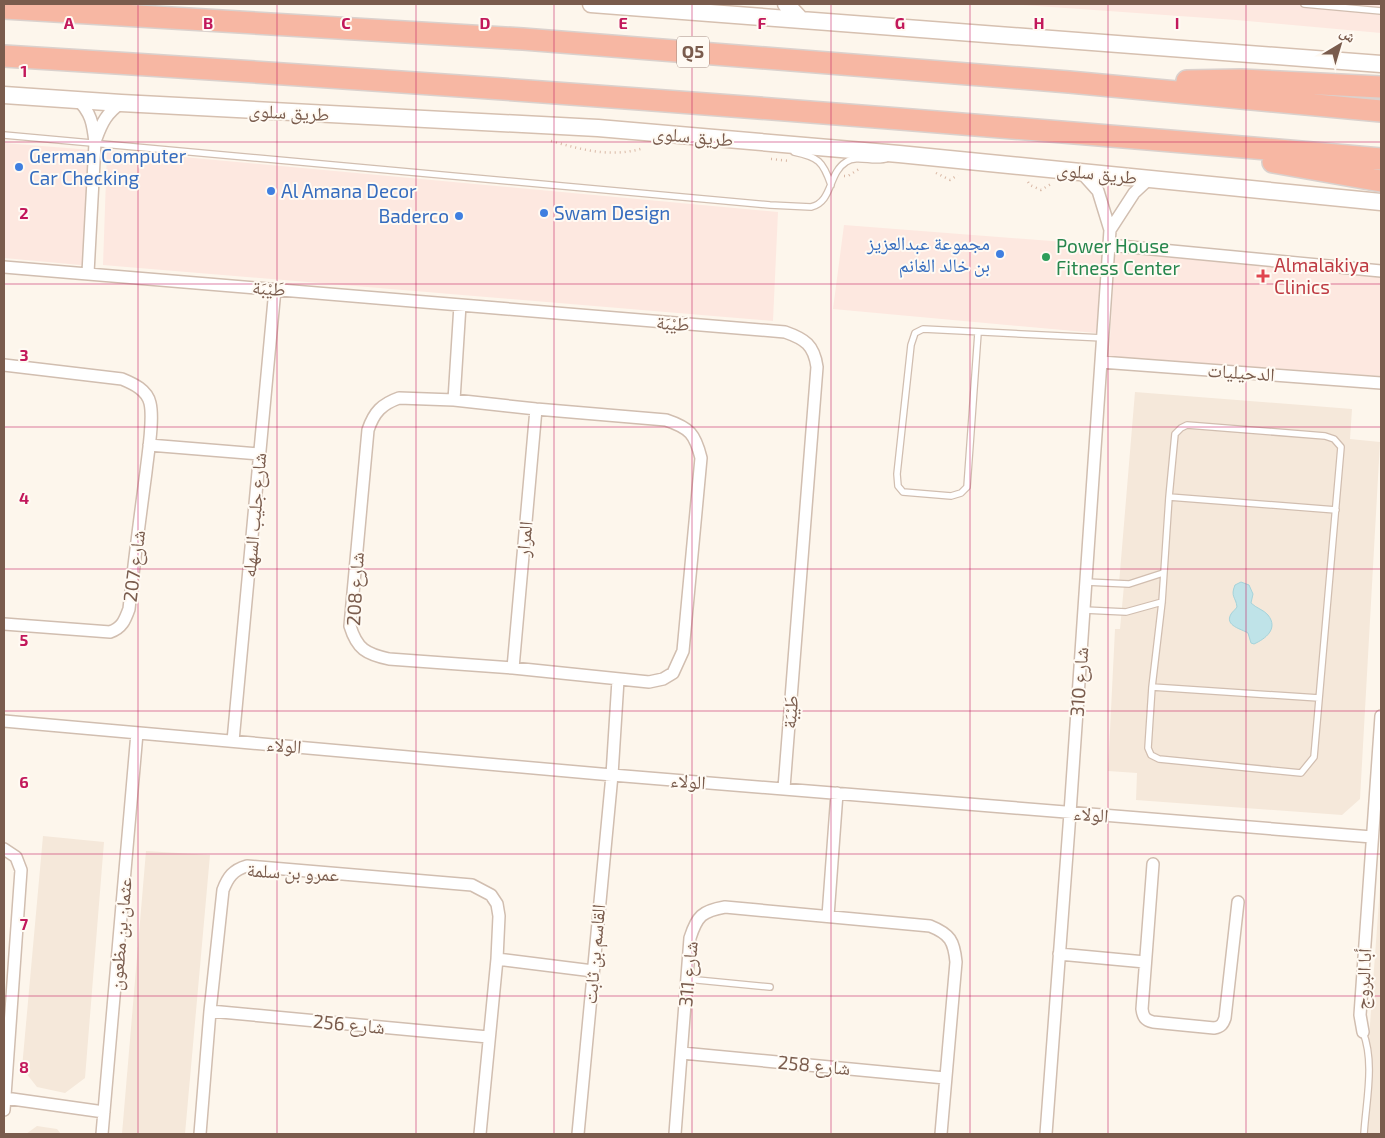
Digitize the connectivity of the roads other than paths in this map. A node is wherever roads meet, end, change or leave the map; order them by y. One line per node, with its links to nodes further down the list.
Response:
1 (591, 4): 7 (main road)
2 (761, 4): 7 (main road)
3 (786, 4): 8 (main road)
4 (1304, 4): 6 (lane)
5 (4, 8): 11 (highway, Q5)
6 (1381, 11)
7 (748, 16): 8 (main road)
8 (801, 20): 10 (main road)
9 (4, 56): 18 (highway, طريق سلوى)
10 (1381, 64)
11 (1068, 82): 12 (highway); 16 (highway, Q5)
12 (1381, 87)
13 (4, 95): 14 (main road, طريق سلوى)
14 (77, 99): 15 (main road, طريق سلوى); 20 (street)
15 (121, 103): 19 (main road, طريق سلوى); 20 (street)
16 (1381, 111)
17 (4, 135): 20 (lane)
18 (1130, 137): 22 (highway, طريق سلوى); 25 (highway)
19 (766, 142): 21 (main road, طريق سلوى); 26 (lane)
20 (95, 143): 26 (lane); 32 (street)
21 (900, 154): 23 (main road, طريق سلوى); 26 (lane)
22 (1381, 159)
23 (1080, 171): 24 (main road, طريق سلوى); 28 (street, شارع 310)
24 (1149, 179): 27 (main road, طريق سلوى); 28 (street, شارع 310)
25 (1381, 181)
26 (831, 185)
27 (1378, 204)
28 (1110, 230): 29 (street, شارع 310)
29 (1109, 245): 31 (street); 36 (street, شارع 310)
30 (4, 267): 32 (street, طَيْبَة)
31 (1381, 271)
32 (88, 273): 33 (street, طَيْبَة)
33 (275, 289): 34 (street, طَيْبَة); 43 (street, شارع جليب السهله)
34 (460, 305): 40 (street); 60 (street, طَيْبَة)
35 (978, 333): 35 (lane); 36 (lane)
36 (1103, 338): 37 (street, شارع 310)
37 (1101, 362): 39 (street, الدحيليات); 47 (street, شارع 310)
38 (4, 365): 42 (street, شارع 207)
39 (1381, 383)
40 (454, 400): 41 (street, شارع 208); 51 (street, شارع 208)
41 (536, 409): 51 (street, المرار); 52 (street, شارع 208)
42 (149, 445): 43 (street); 50 (street, شارع 207)
43 (260, 454): 58 (street, شارع جليب السهله)
44 (1169, 498): 45 (lane); 45 (lane); 46 (lane)
45 (1336, 510): 54 (lane)
46 (1163, 573): 47 (lane); 48 (lane)
47 (1086, 582): 49 (street, شارع 310)
48 (1162, 602): 49 (lane); 53 (lane)
49 (1084, 610): 62 (street, شارع 310)
50 (4, 624)
51 (513, 668): 52 (street, شارع 208)
52 (618, 680): 59 (street)
53 (1152, 687): 54 (lane); 54 (lane)
54 (1319, 698)
55 (1381, 716): 63 (street, أبا البروج)
56 (4, 720): 57 (street, الولاء)
57 (137, 733): 58 (street, الولاء); 82 (street, عثمان بن مظعون)
58 (233, 741): 59 (street, الولاء)
59 (612, 775): 60 (street, الولاء); 71 (street, القاسم بن ثابت)
60 (784, 788): 61 (street, الولاء)
61 (838, 793): 62 (street, الولاء); 67 (street)
62 (1070, 813): 63 (street, الولاء); 68 (street, شارع 310)
63 (1372, 836): 76 (street, أبا البروج)
64 (4, 849): 75 (street)
65 (1153, 864): 70 (street)
66 (1238, 902): 70 (street)
67 (828, 916): 72 (street, شارع 311); 79 (street, شارع 311)
68 (1059, 954): 70 (street); 89 (street, شارع 310)
69 (497, 959): 71 (street); 74 (street, عمرو بن سلمة); 77 (street, عمرو بن سلمة)
70 (1145, 962)
71 (593, 971): 86 (street, القاسم بن ثابت)
72 (687, 979): 73 (lane); 78 (street, شارع 311)
73 (770, 987)
74 (210, 1011): 77 (street, شارع 256); 84 (street, عمرو بن سلمة)
75 (7, 1023): 80 (street)
76 (1363, 1032): 90 (lane)
77 (488, 1037): 85 (street, عمرو بن سلمة)
78 (682, 1053): 79 (street, شارع 258); 87 (street, شارع 311)
79 (945, 1078): 88 (street, شارع 311)
80 (5, 1098): 81 (street); 82 (street)
81 (4, 1110)
82 (104, 1112): 83 (street, عثمان بن مظعون)
83 (102, 1134)
84 (200, 1134)
85 (480, 1134)
86 (578, 1134)
87 (675, 1134)
88 (941, 1134)
89 (1046, 1134)
90 (1364, 1134)

